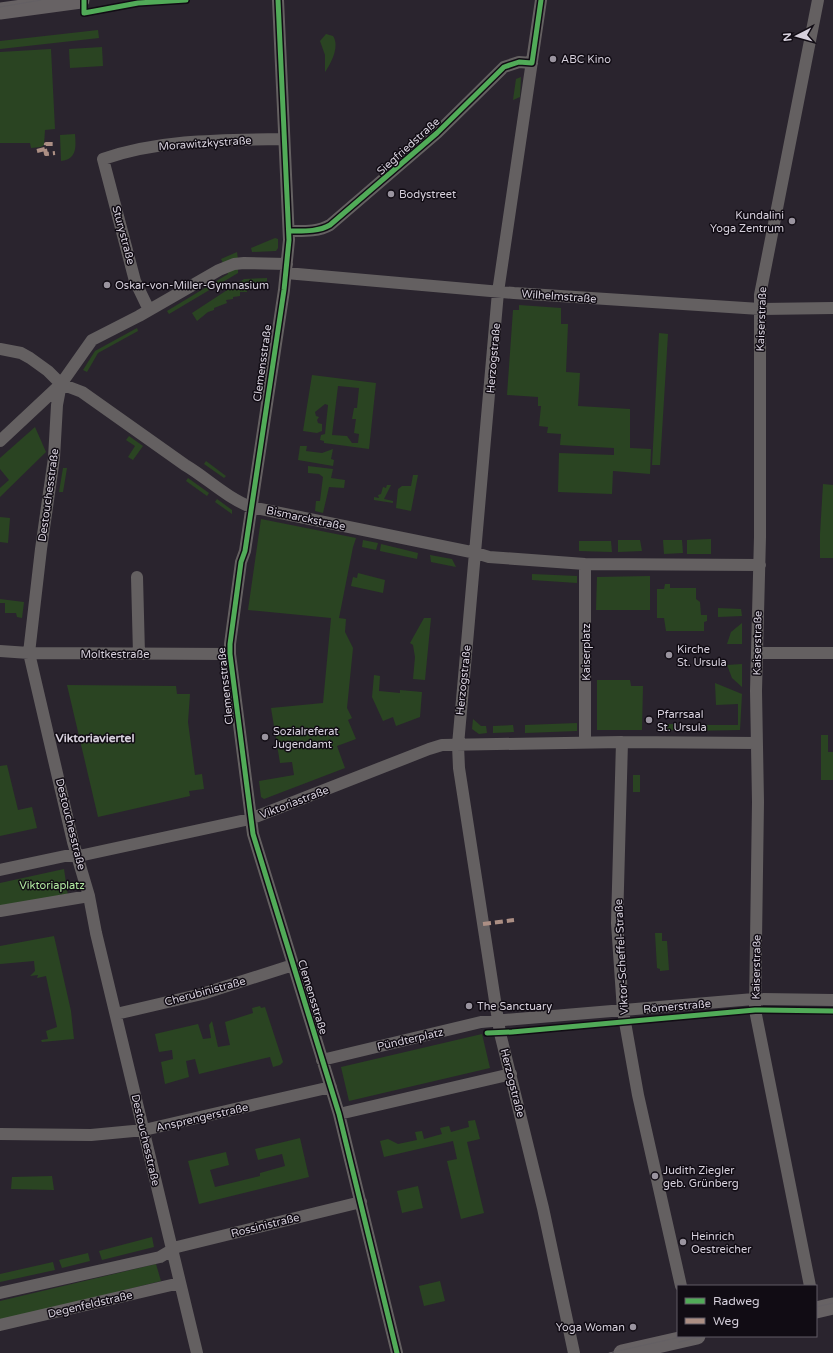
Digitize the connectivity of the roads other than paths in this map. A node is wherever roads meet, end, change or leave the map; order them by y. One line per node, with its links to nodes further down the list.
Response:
1 (81, 0): 5 (main road)
2 (278, 0): 7 (street, Clemensstraße)
3 (541, 0): 6 (street, Herzogstraße)
4 (818, 0): 13 (street, Kaiserstraße)
5 (0, 11)
6 (532, 63): 9 (street, Siegfriedstraße); 11 (street, Herzogstraße)
7 (284, 139): 8 (street, Morawitzkystraße); 9 (street, Clemensstraße)
8 (104, 159): 14 (street, Sturystraße)
9 (289, 231): 10 (street, Clemensstraße)
10 (286, 268): 11 (street, Wilhelmstraße); 14 (street); 18 (street, Clemensstraße)
11 (498, 292): 13 (street, Wilhelmstraße); 19 (street, Herzogstraße)
12 (833, 308): 13 (street, Wilhelmstraße)
13 (760, 309): 21 (street, Kaiserstraße)
14 (149, 310): 16 (street)
15 (0, 349): 16 (street)
16 (61, 384): 17 (street); 18 (street, Bismarckstraße); 24 (street, Destouchesstraße)
17 (0, 441)
18 (251, 507): 19 (street, Bismarckstraße); 28 (street, Clemensstraße)
19 (476, 553): 20 (street, Bismarckstraße); 32 (street, Herzogstraße)
20 (585, 564): 21 (street); 30 (street, Kaiserplatz)
21 (760, 565): 25 (street, Kaiserstraße)
22 (138, 577): 27 (street)
23 (0, 651): 24 (street, Moltkestraße)
24 (30, 653): 27 (street, Moltkestraße); 34 (street, Destouchesstraße)
25 (757, 653): 26 (street); 31 (street, Kaiserstraße)
26 (833, 653)
27 (139, 654): 28 (street, Moltkestraße)
28 (230, 654): 33 (street, Clemensstraße)
29 (622, 742): 30 (street); 31 (street); 41 (street, Viktor-Scheffel-Straße)
30 (585, 743): 32 (street, Viktoriastraße)
31 (757, 743): 39 (street, Kaiserstraße)
32 (458, 746): 33 (street, Viktoriastraße); 43 (street, Herzogstraße)
33 (250, 819): 34 (street, Viktoriastraße); 38 (street, Clemensstraße)
34 (78, 856): 35 (street, Viktoriastraße); 36 (street, Destouchesstraße)
35 (0, 870)
36 (89, 896): 37 (street); 42 (street, Destouchesstraße)
37 (0, 911)
38 (293, 965): 42 (street, Cherubinistraße); 44 (street, Clemensstraße)
39 (754, 999): 40 (street, Römerstraße); 41 (street, Römerstraße); 54 (street, Kaiserstraße)
40 (833, 1000)
41 (623, 1011): 43 (street, Römerstraße); 53 (street, Viktor-Scheffel-Straße)
42 (116, 1014): 48 (street, Destouchesstraße)
43 (498, 1020): 44 (street, Pündterplatz); 45 (street, Herzogstraße)
44 (322, 1060): 46 (street, Clemensstraße)
45 (511, 1074): 47 (street); 62 (street, Herzogstraße)
46 (331, 1087): 47 (street, Clemensstraße); 48 (street, Ansprengerstraße)
47 (339, 1114): 50 (street, Clemensstraße)
48 (144, 1130): 49 (street, Ansprengerstraße); 51 (street, Destouchesstraße)
49 (0, 1134)
50 (361, 1202): 51 (street, Rossinistraße); 61 (street, Clemensstraße)
51 (171, 1250): 52 (street, Destouchesstraße); 55 (street)
52 (180, 1283): 58 (street, Degenfeldstraße); 60 (street, Destouchesstraße)
53 (681, 1285)
54 (810, 1285)
55 (0, 1293)
56 (833, 1306): 57 (main road)
57 (817, 1310)
58 (0, 1325)
59 (690, 1337): 63 (main road)
60 (197, 1353)
61 (397, 1353)
62 (574, 1353)
63 (622, 1353)

